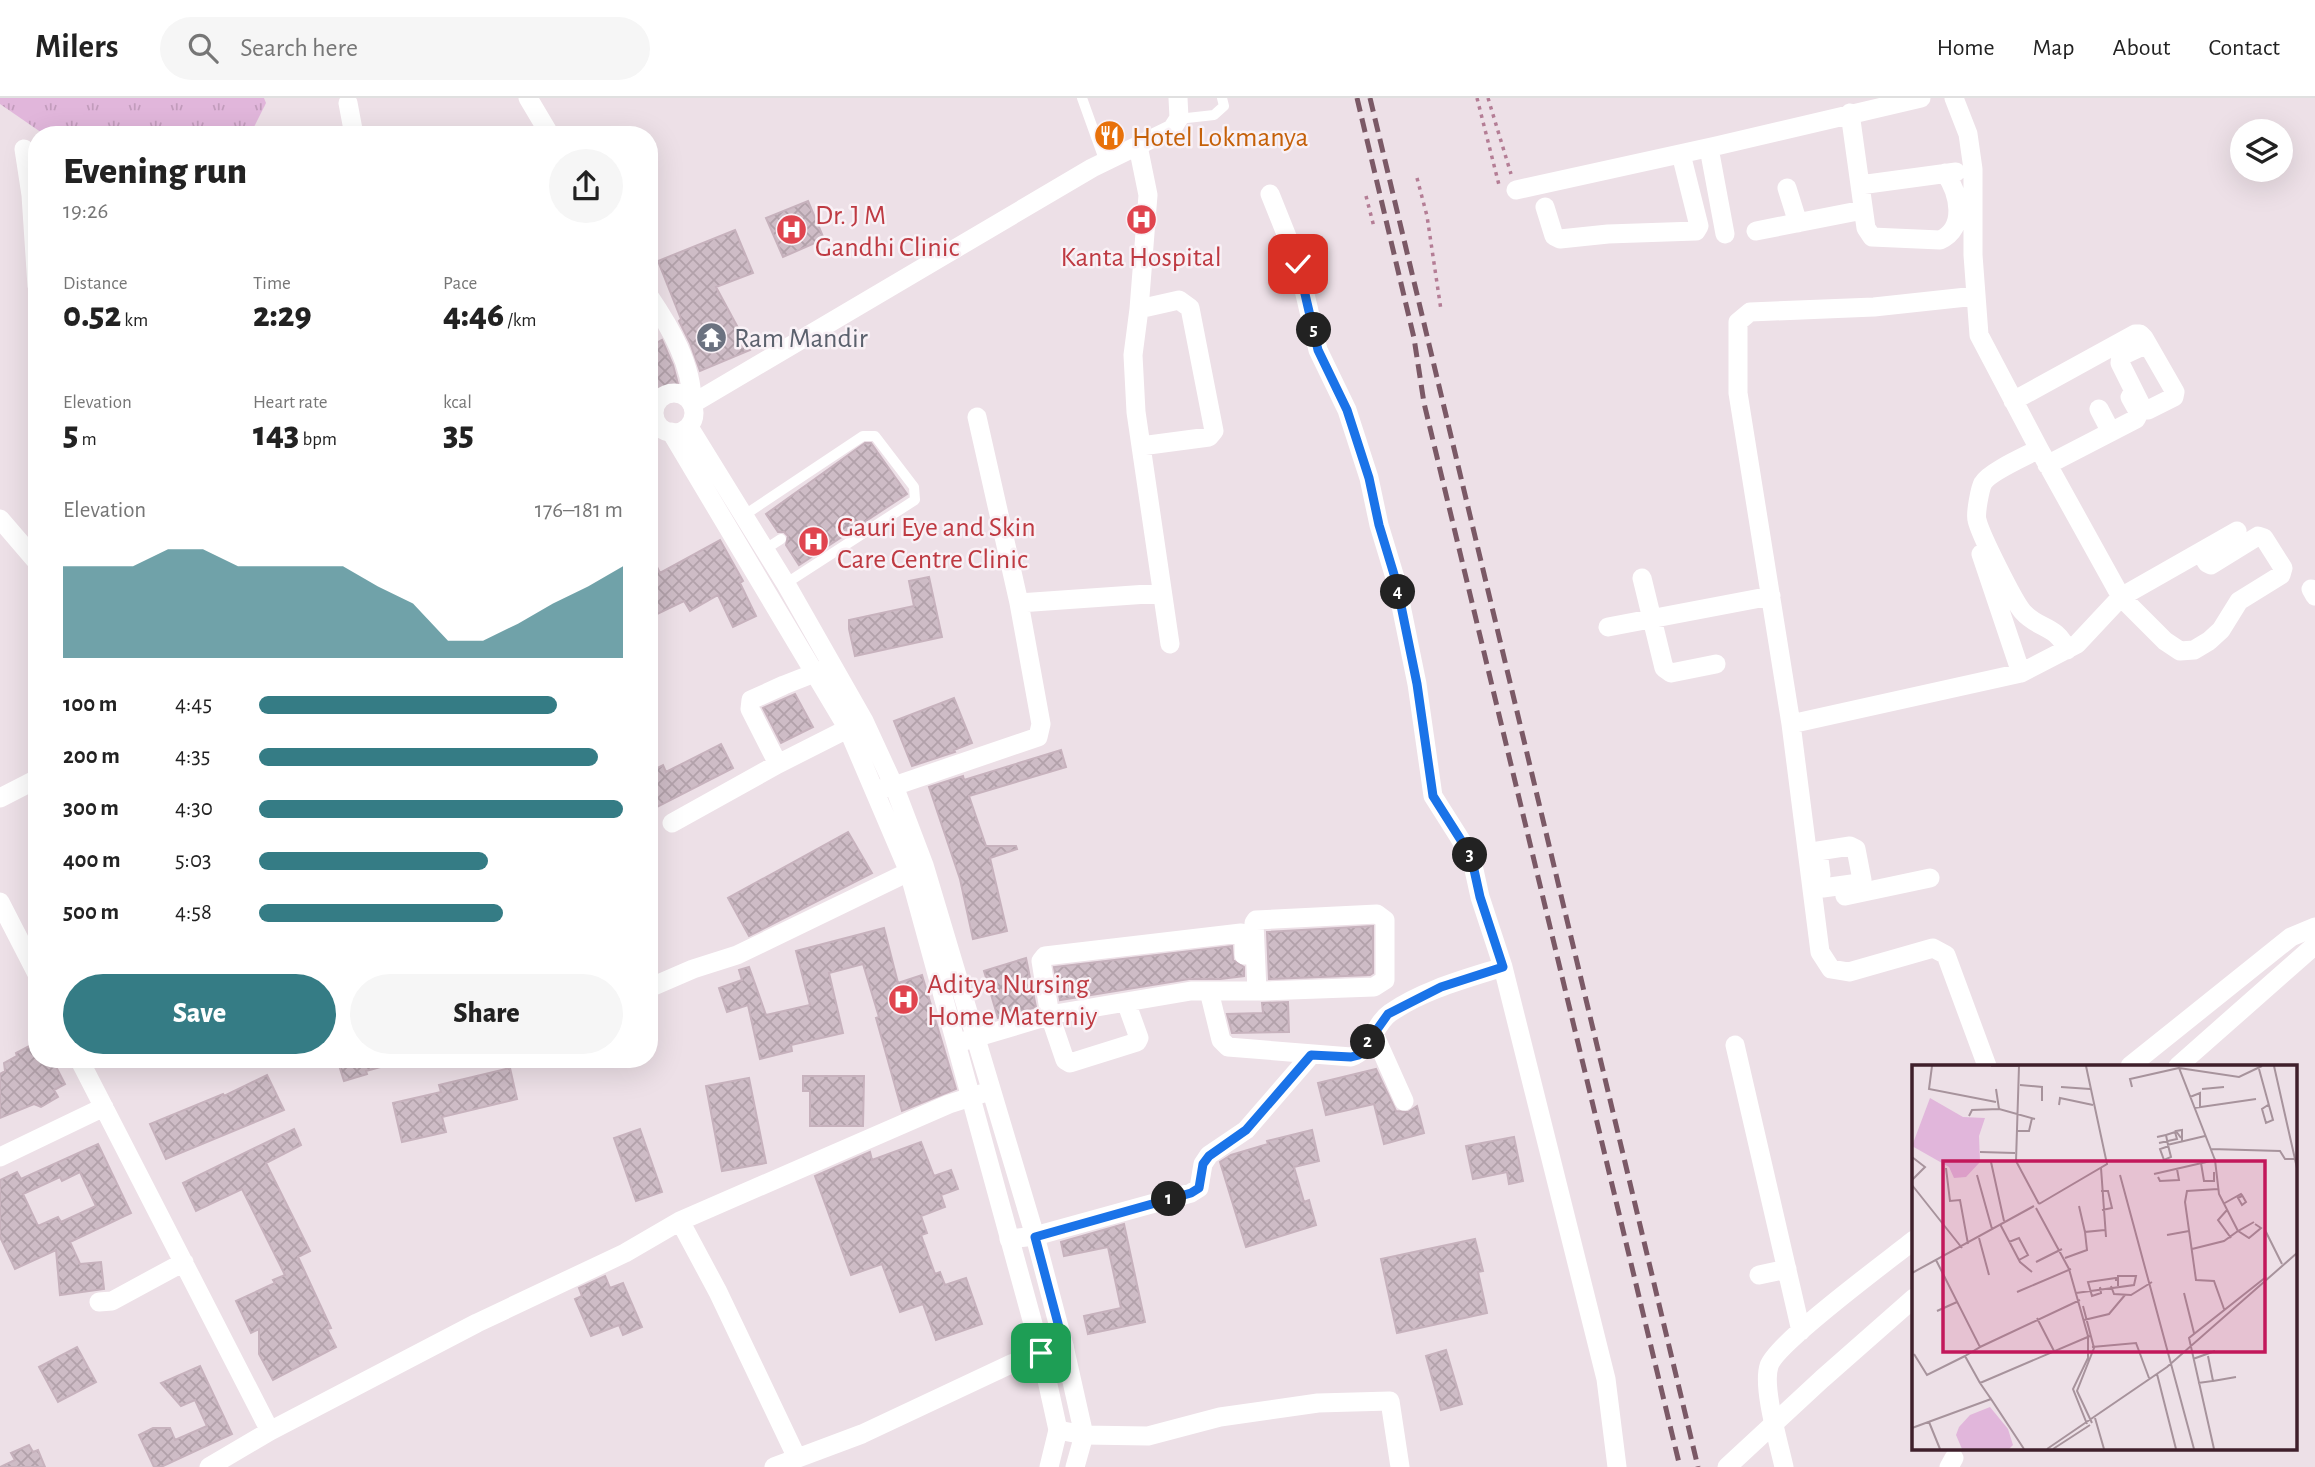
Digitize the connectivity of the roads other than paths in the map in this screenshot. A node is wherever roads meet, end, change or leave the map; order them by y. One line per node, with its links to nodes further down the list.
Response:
1 (528, 98): 11 (street)
2 (1082, 98): 16 (lane)
3 (1178, 98): 9 (street)
4 (1222, 98): 9 (lane)
5 (1921, 98): 8 (street)
6 (1954, 98): 17 (street)
7 (348, 103): 10 (street)
8 (1850, 113): 13 (street); 20 (street)
9 (1178, 119): 12 (street)
10 (352, 126)
11 (545, 126)
12 (1138, 146): 16 (street); 30 (street)
13 (1709, 148): 15 (street); 28 (street)
14 (24, 149): 18 (street)
15 (1681, 154): 22 (street); 24 (street)
16 (1105, 162): 36 (street)
17 (1973, 169): 19 (street); 29 (street)
18 (28, 172)
19 (1945, 173): 20 (street); 25 (street)
20 (1860, 186): 25 (street)
21 (1787, 188): 26 (street)
22 (1508, 189)
23 (1270, 194): 80 (street)
24 (1545, 207)
25 (1863, 210): 26 (street)
26 (1798, 223): 27 (street)
27 (1756, 231)
28 (1726, 234)
29 (1976, 296): 35 (street); 55 (street)
30 (1139, 309): 42 (street); 42 (street)
31 (658, 310): 36 (street)
32 (2147, 344): 33 (street)
33 (2105, 351): 35 (street); 41 (street)
34 (658, 400): 36 (street)
35 (2013, 401): 43 (street)
36 (692, 404): 40 (street)
37 (2099, 409): 41 (street)
38 (977, 417): 57 (street)
39 (658, 426): 40 (street)
40 (680, 430): 45 (street)
41 (2111, 432): 43 (street)
42 (1141, 446): 54 (street)
43 (2043, 457): 56 (street); 61 (street)
44 (0, 519): 49 (street)
45 (736, 521): 48 (street); 52 (lane)
46 (1969, 521): 64 (street)
47 (2237, 531): 50 (street)
48 (765, 549): 52 (street); 53 (street)
49 (28, 552)
50 (2200, 552): 56 (street); 56 (street)
51 (1642, 578): 58 (street)
52 (786, 584): 53 (lane); 63 (street)
53 (768, 593): 63 (street)
54 (1162, 593): 57 (street); 60 (street)
55 (1771, 597): 58 (street); 65 (street)
56 (2121, 597): 61 (street)
57 (1019, 603): 69 (street)
58 (1653, 619): 59 (street); 62 (street)
59 (1608, 627)
60 (1170, 645)
61 (2067, 650): 64 (street)
62 (1716, 664)
63 (824, 669): 66 (street); 67 (street)
64 (2021, 673): 65 (street)
65 (1791, 724): 72 (street)
66 (856, 725): 67 (street); 69 (street)
67 (778, 764): 71 (street)
68 (28, 784): 70 (street)
69 (884, 788): 73 (street)
70 (0, 798)
71 (672, 823)
72 (1813, 851): 75 (street); 75 (street)
73 (916, 868): 81 (street); 87 (street)
74 (1930, 878): 75 (street)
75 (1821, 897): 90 (street)
76 (0, 902): 79 (street)
77 (2315, 927): 91 (street)
78 (2315, 945): 92 (street)
79 (28, 956)
80 (1503, 967): 86 (street); 119 (street)
81 (658, 984)
82 (1209, 991): 83 (street); 84 (street); 89 (street)
83 (1251, 991): 83 (street); 85 (street)
84 (1126, 1002): 85 (street); 85 (street)
85 (1050, 1016): 87 (street)
86 (1374, 1034): 89 (street); 95 (street)
87 (965, 1041): 94 (street)
88 (1735, 1045): 103 (street)
89 (1311, 1055): 99 (street)
90 (1987, 1065)
91 (2131, 1065)
92 (2179, 1065)
93 (84, 1068): 96 (street)
94 (981, 1094): 98 (street); 99 (street); 100 (street)
95 (1404, 1101)
96 (104, 1107): 97 (street); 102 (street)
97 (0, 1157)
98 (680, 1221): 111 (street); 113 (street)
99 (1035, 1237): 100 (street); 108 (street)
100 (1009, 1239): 109 (street)
101 (1912, 1242): 107 (street)
102 (184, 1262): 106 (street); 111 (street)
103 (1787, 1269): 104 (street); 107 (street)
104 (1759, 1275)
105 (1912, 1300): 120 (street)
106 (99, 1303)
107 (1801, 1331): 121 (street)
108 (1064, 1346): 109 (street); 112 (street)
109 (1041, 1353): 110 (street); 113 (street)
110 (1058, 1430): 112 (street); 116 (street)
111 (270, 1431): 114 (street)
112 (1084, 1435): 117 (street); 118 (street)
113 (797, 1458): 115 (street)
114 (209, 1467)
115 (774, 1467)
116 (1049, 1467)
117 (1075, 1467)
118 (1399, 1467)
119 (1617, 1467)
120 (1727, 1467)
121 (1784, 1467)

